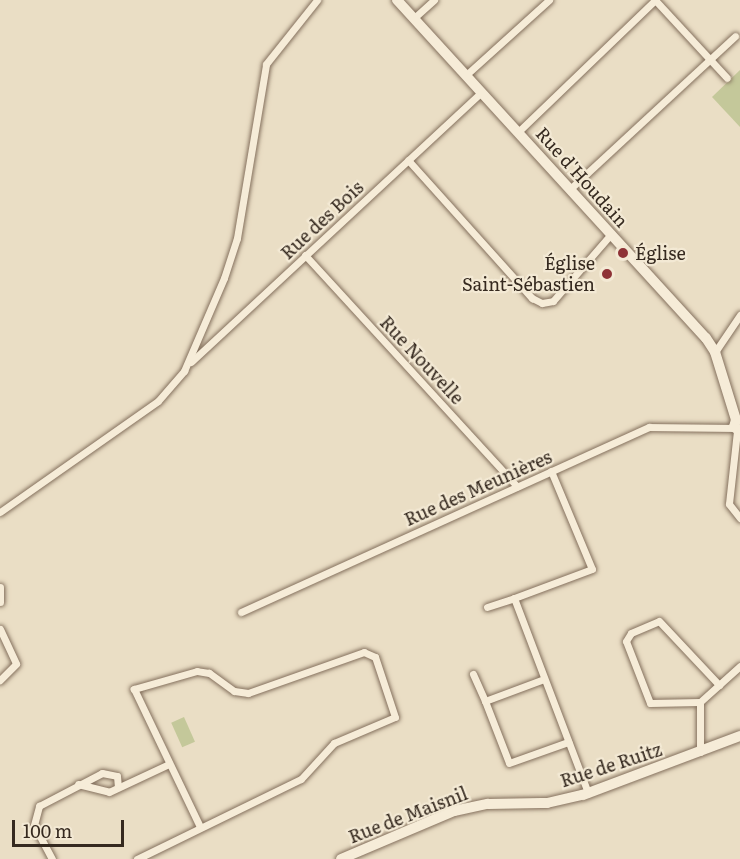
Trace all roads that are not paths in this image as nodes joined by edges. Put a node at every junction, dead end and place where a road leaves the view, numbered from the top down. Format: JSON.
{"nodes":[{"id":1,"x":318,"y":0,"type":"edge"},
{"id":2,"x":397,"y":0,"type":"edge"},
{"id":3,"x":434,"y":0,"type":"edge"},
{"id":4,"x":549,"y":0,"type":"edge"},
{"id":5,"x":655,"y":0,"type":"edge"},
{"id":6,"x":414,"y":18,"type":"junction"},
{"id":7,"x":735,"y":36,"type":"dead end"},
{"id":8,"x":710,"y":60,"type":"junction"},
{"id":9,"x":466,"y":75,"type":"junction"},
{"id":10,"x":727,"y":78,"type":"dead end"},
{"id":11,"x":482,"y":92,"type":"junction"},
{"id":12,"x":518,"y":132,"type":"junction"},
{"id":13,"x":408,"y":160,"type":"junction"},
{"id":14,"x":570,"y":189,"type":"junction"},
{"id":15,"x":611,"y":234,"type":"junction"},
{"id":16,"x":305,"y":255,"type":"junction"},
{"id":17,"x":740,"y":315,"type":"edge"},
{"id":18,"x":715,"y":352,"type":"junction"},
{"id":19,"x":184,"y":371,"type":"junction"},
{"id":20,"x":738,"y":426,"type":"edge"},
{"id":21,"x":551,"y":471,"type":"junction"},
{"id":22,"x":517,"y":486,"type":"junction"},
{"id":23,"x":0,"y":512,"type":"edge"},
{"id":24,"x":740,"y":518,"type":"edge"},
{"id":25,"x":0,"y":587,"type":"edge"},
{"id":26,"x":514,"y":598,"type":"junction"},
{"id":27,"x":0,"y":602,"type":"edge"},
{"id":28,"x":487,"y":607,"type":"dead end"},
{"id":29,"x":241,"y":612,"type":"dead end"},
{"id":30,"x":0,"y":629,"type":"edge"},
{"id":31,"x":740,"y":666,"type":"edge"},
{"id":32,"x":472,"y":674,"type":"dead end"},
{"id":33,"x":544,"y":679,"type":"junction"},
{"id":34,"x":0,"y":680,"type":"edge"},
{"id":35,"x":719,"y":685,"type":"junction"},
{"id":36,"x":484,"y":701,"type":"junction"},
{"id":37,"x":700,"y":702,"type":"junction"},
{"id":38,"x":740,"y":736,"type":"edge"},
{"id":39,"x":568,"y":742,"type":"junction"},
{"id":40,"x":700,"y":752,"type":"junction"},
{"id":41,"x":167,"y":765,"type":"junction"},
{"id":42,"x":78,"y":784,"type":"junction"},
{"id":43,"x":118,"y":788,"type":"junction"},
{"id":44,"x":588,"y":793,"type":"junction"},
{"id":45,"x":488,"y":804,"type":"joint"},
{"id":46,"x":200,"y":827,"type":"junction"},
{"id":47,"x":52,"y":859,"type":"edge"},
{"id":48,"x":137,"y":859,"type":"edge"},
{"id":49,"x":341,"y":859,"type":"edge"}],
"edges":[{"from":1,"to":19,"type":"street"},
{"from":2,"to":6,"type":"street","name":"Rue d'Houdain"},
{"from":3,"to":6,"type":"street"},
{"from":4,"to":9,"type":"street"},
{"from":5,"to":8,"type":"street"},
{"from":5,"to":12,"type":"street"},
{"from":6,"to":9,"type":"street","name":"Rue d'Houdain"},
{"from":7,"to":8,"type":"street"},
{"from":8,"to":10,"type":"street"},
{"from":8,"to":14,"type":"street"},
{"from":9,"to":11,"type":"street","name":"Rue d'Houdain"},
{"from":11,"to":12,"type":"street","name":"Rue d'Houdain"},
{"from":11,"to":13,"type":"street","name":"Rue des Bois"},
{"from":12,"to":14,"type":"street","name":"Rue d'Houdain"},
{"from":13,"to":15,"type":"street"},
{"from":13,"to":16,"type":"street","name":"Rue des Bois"},
{"from":14,"to":15,"type":"street","name":"Rue d'Houdain"},
{"from":15,"to":18,"type":"street","name":"Rue d'Houdain"},
{"from":16,"to":19,"type":"street","name":"Rue des Bois"},
{"from":16,"to":22,"type":"street","name":"Rue Nouvelle"},
{"from":17,"to":18,"type":"street"},
{"from":18,"to":20,"type":"street","name":"Rue d'Houdain"},
{"from":19,"to":23,"type":"street"},
{"from":20,"to":21,"type":"street","name":"Rue des Meunières"},
{"from":20,"to":24,"type":"street"},
{"from":21,"to":22,"type":"street","name":"Rue des Meunières"},
{"from":21,"to":26,"type":"street"},
{"from":22,"to":29,"type":"street","name":"Rue des Meunières"},
{"from":25,"to":27,"type":"street"},
{"from":26,"to":28,"type":"street"},
{"from":26,"to":33,"type":"street"},
{"from":30,"to":34,"type":"street"},
{"from":31,"to":35,"type":"street"},
{"from":32,"to":36,"type":"street"},
{"from":33,"to":36,"type":"street"},
{"from":33,"to":39,"type":"street"},
{"from":35,"to":37,"type":"street"},
{"from":35,"to":37,"type":"street"},
{"from":36,"to":39,"type":"street"},
{"from":37,"to":40,"type":"street"},
{"from":38,"to":40,"type":"street","name":"Rue de Ruitz"},
{"from":39,"to":44,"type":"street"},
{"from":40,"to":44,"type":"street","name":"Rue de Ruitz"},
{"from":41,"to":43,"type":"street"},
{"from":41,"to":46,"type":"street"},
{"from":41,"to":46,"type":"street"},
{"from":42,"to":43,"type":"street"},
{"from":42,"to":43,"type":"street"},
{"from":42,"to":47,"type":"street"},
{"from":44,"to":45,"type":"street","name":"Rue de Ruitz"},
{"from":45,"to":49,"type":"street","name":"Rue de Maisnil"},
{"from":46,"to":48,"type":"street"}]}
